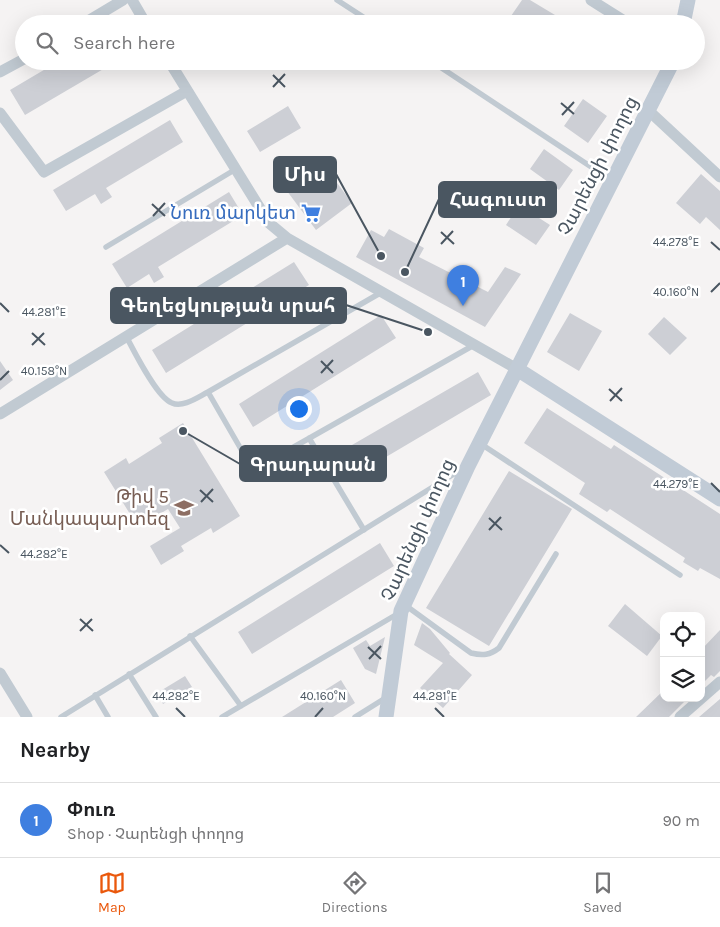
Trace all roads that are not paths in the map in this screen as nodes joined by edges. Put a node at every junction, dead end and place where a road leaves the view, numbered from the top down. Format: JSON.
{"nodes":[{"id":1,"x":123,"y":0,"type":"edge"},
{"id":2,"x":132,"y":0,"type":"edge"},
{"id":3,"x":337,"y":0,"type":"edge"},
{"id":4,"x":591,"y":0,"type":"edge"},
{"id":5,"x":688,"y":0,"type":"edge"},
{"id":6,"x":98,"y":15,"type":"edge"},
{"id":7,"x":141,"y":15,"type":"edge"},
{"id":8,"x":360,"y":15,"type":"edge"},
{"id":9,"x":615,"y":15,"type":"edge"},
{"id":10,"x":685,"y":15,"type":"edge"},
{"id":11,"x":15,"y":64,"type":"edge"},
{"id":12,"x":175,"y":70,"type":"edge"},
{"id":13,"x":446,"y":70,"type":"edge"},
{"id":14,"x":669,"y":70,"type":"edge"},
{"id":15,"x":0,"y":72,"type":"edge"},
{"id":16,"x":187,"y":90,"type":"junction"},
{"id":17,"x":649,"y":111,"type":"junction"},
{"id":18,"x":0,"y":114,"type":"edge"},
{"id":19,"x":236,"y":169,"type":"junction"},
{"id":20,"x":720,"y":177,"type":"edge"},
{"id":21,"x":613,"y":181,"type":"junction"},
{"id":22,"x":288,"y":238,"type":"junction"},
{"id":23,"x":106,"y":247,"type":"dead end"},
{"id":24,"x":382,"y":292,"type":"junction"},
{"id":25,"x":126,"y":336,"type":"junction"},
{"id":26,"x":474,"y":345,"type":"junction"},
{"id":27,"x":517,"y":369,"type":"junction"},
{"id":28,"x":208,"y":392,"type":"junction"},
{"id":29,"x":0,"y":414,"type":"edge"},
{"id":30,"x":308,"y":438,"type":"junction"},
{"id":31,"x":480,"y":443,"type":"junction"},
{"id":32,"x":468,"y":466,"type":"junction"},
{"id":33,"x":720,"y":499,"type":"edge"},
{"id":34,"x":364,"y":530,"type":"junction"},
{"id":35,"x":556,"y":554,"type":"dead end"},
{"id":36,"x":680,"y":575,"type":"dead end"},
{"id":37,"x":403,"y":608,"type":"junction"},
{"id":38,"x":190,"y":636,"type":"junction"},
{"id":39,"x":0,"y":673,"type":"edge"},
{"id":40,"x":129,"y":674,"type":"junction"},
{"id":41,"x":720,"y":682,"type":"edge"},
{"id":42,"x":95,"y":695,"type":"junction"},
{"id":43,"x":389,"y":696,"type":"junction"},
{"id":44,"x":241,"y":706,"type":"junction"},
{"id":45,"x":27,"y":717,"type":"edge"},
{"id":46,"x":61,"y":717,"type":"edge"},
{"id":47,"x":108,"y":717,"type":"edge"},
{"id":48,"x":156,"y":717,"type":"edge"},
{"id":49,"x":222,"y":717,"type":"edge"},
{"id":50,"x":355,"y":717,"type":"edge"},
{"id":51,"x":386,"y":717,"type":"edge"},
{"id":52,"x":680,"y":717,"type":"edge"}],
"edges":[{"from":1,"to":6,"type":"street"},
{"from":2,"to":7,"type":"street"},
{"from":3,"to":8,"type":"lane"},
{"from":4,"to":9,"type":"street"},
{"from":5,"to":10,"type":"main road"},
{"from":11,"to":15,"type":"street"},
{"from":12,"to":16,"type":"street"},
{"from":13,"to":21,"type":"lane"},
{"from":14,"to":17,"type":"main road","name":"Չարենցի փողոց"},
{"from":16,"to":18,"type":"street"},
{"from":16,"to":19,"type":"street"},
{"from":17,"to":20,"type":"street"},
{"from":17,"to":21,"type":"main road","name":"Չարենցի փողոց"},
{"from":19,"to":22,"type":"street"},
{"from":19,"to":23,"type":"lane"},
{"from":21,"to":27,"type":"main road","name":"Չարենցի փողոց"},
{"from":22,"to":24,"type":"street"},
{"from":22,"to":25,"type":"street"},
{"from":24,"to":26,"type":"street"},
{"from":24,"to":28,"type":"lane"},
{"from":25,"to":28,"type":"lane"},
{"from":25,"to":29,"type":"street"},
{"from":26,"to":27,"type":"street"},
{"from":26,"to":30,"type":"lane"},
{"from":27,"to":31,"type":"main road","name":"Չարենցի փողոց"},
{"from":27,"to":33,"type":"main road"},
{"from":28,"to":30,"type":"lane"},
{"from":30,"to":34,"type":"lane"},
{"from":31,"to":32,"type":"main road","name":"Չարենցի փողոց"},
{"from":31,"to":36,"type":"lane"},
{"from":32,"to":34,"type":"lane"},
{"from":32,"to":37,"type":"main road","name":"Չարենցի փողոց"},
{"from":34,"to":38,"type":"lane"},
{"from":35,"to":37,"type":"lane"},
{"from":37,"to":43,"type":"main road","name":"Չարենցի փողոց"},
{"from":37,"to":44,"type":"lane"},
{"from":38,"to":40,"type":"lane"},
{"from":38,"to":44,"type":"lane"},
{"from":39,"to":45,"type":"street"},
{"from":40,"to":42,"type":"lane"},
{"from":40,"to":48,"type":"lane"},
{"from":41,"to":52,"type":"street"},
{"from":42,"to":46,"type":"lane"},
{"from":42,"to":47,"type":"lane"},
{"from":43,"to":50,"type":"lane"},
{"from":43,"to":51,"type":"main road","name":"Չարենցի փողոց"},
{"from":44,"to":49,"type":"lane"}]}
